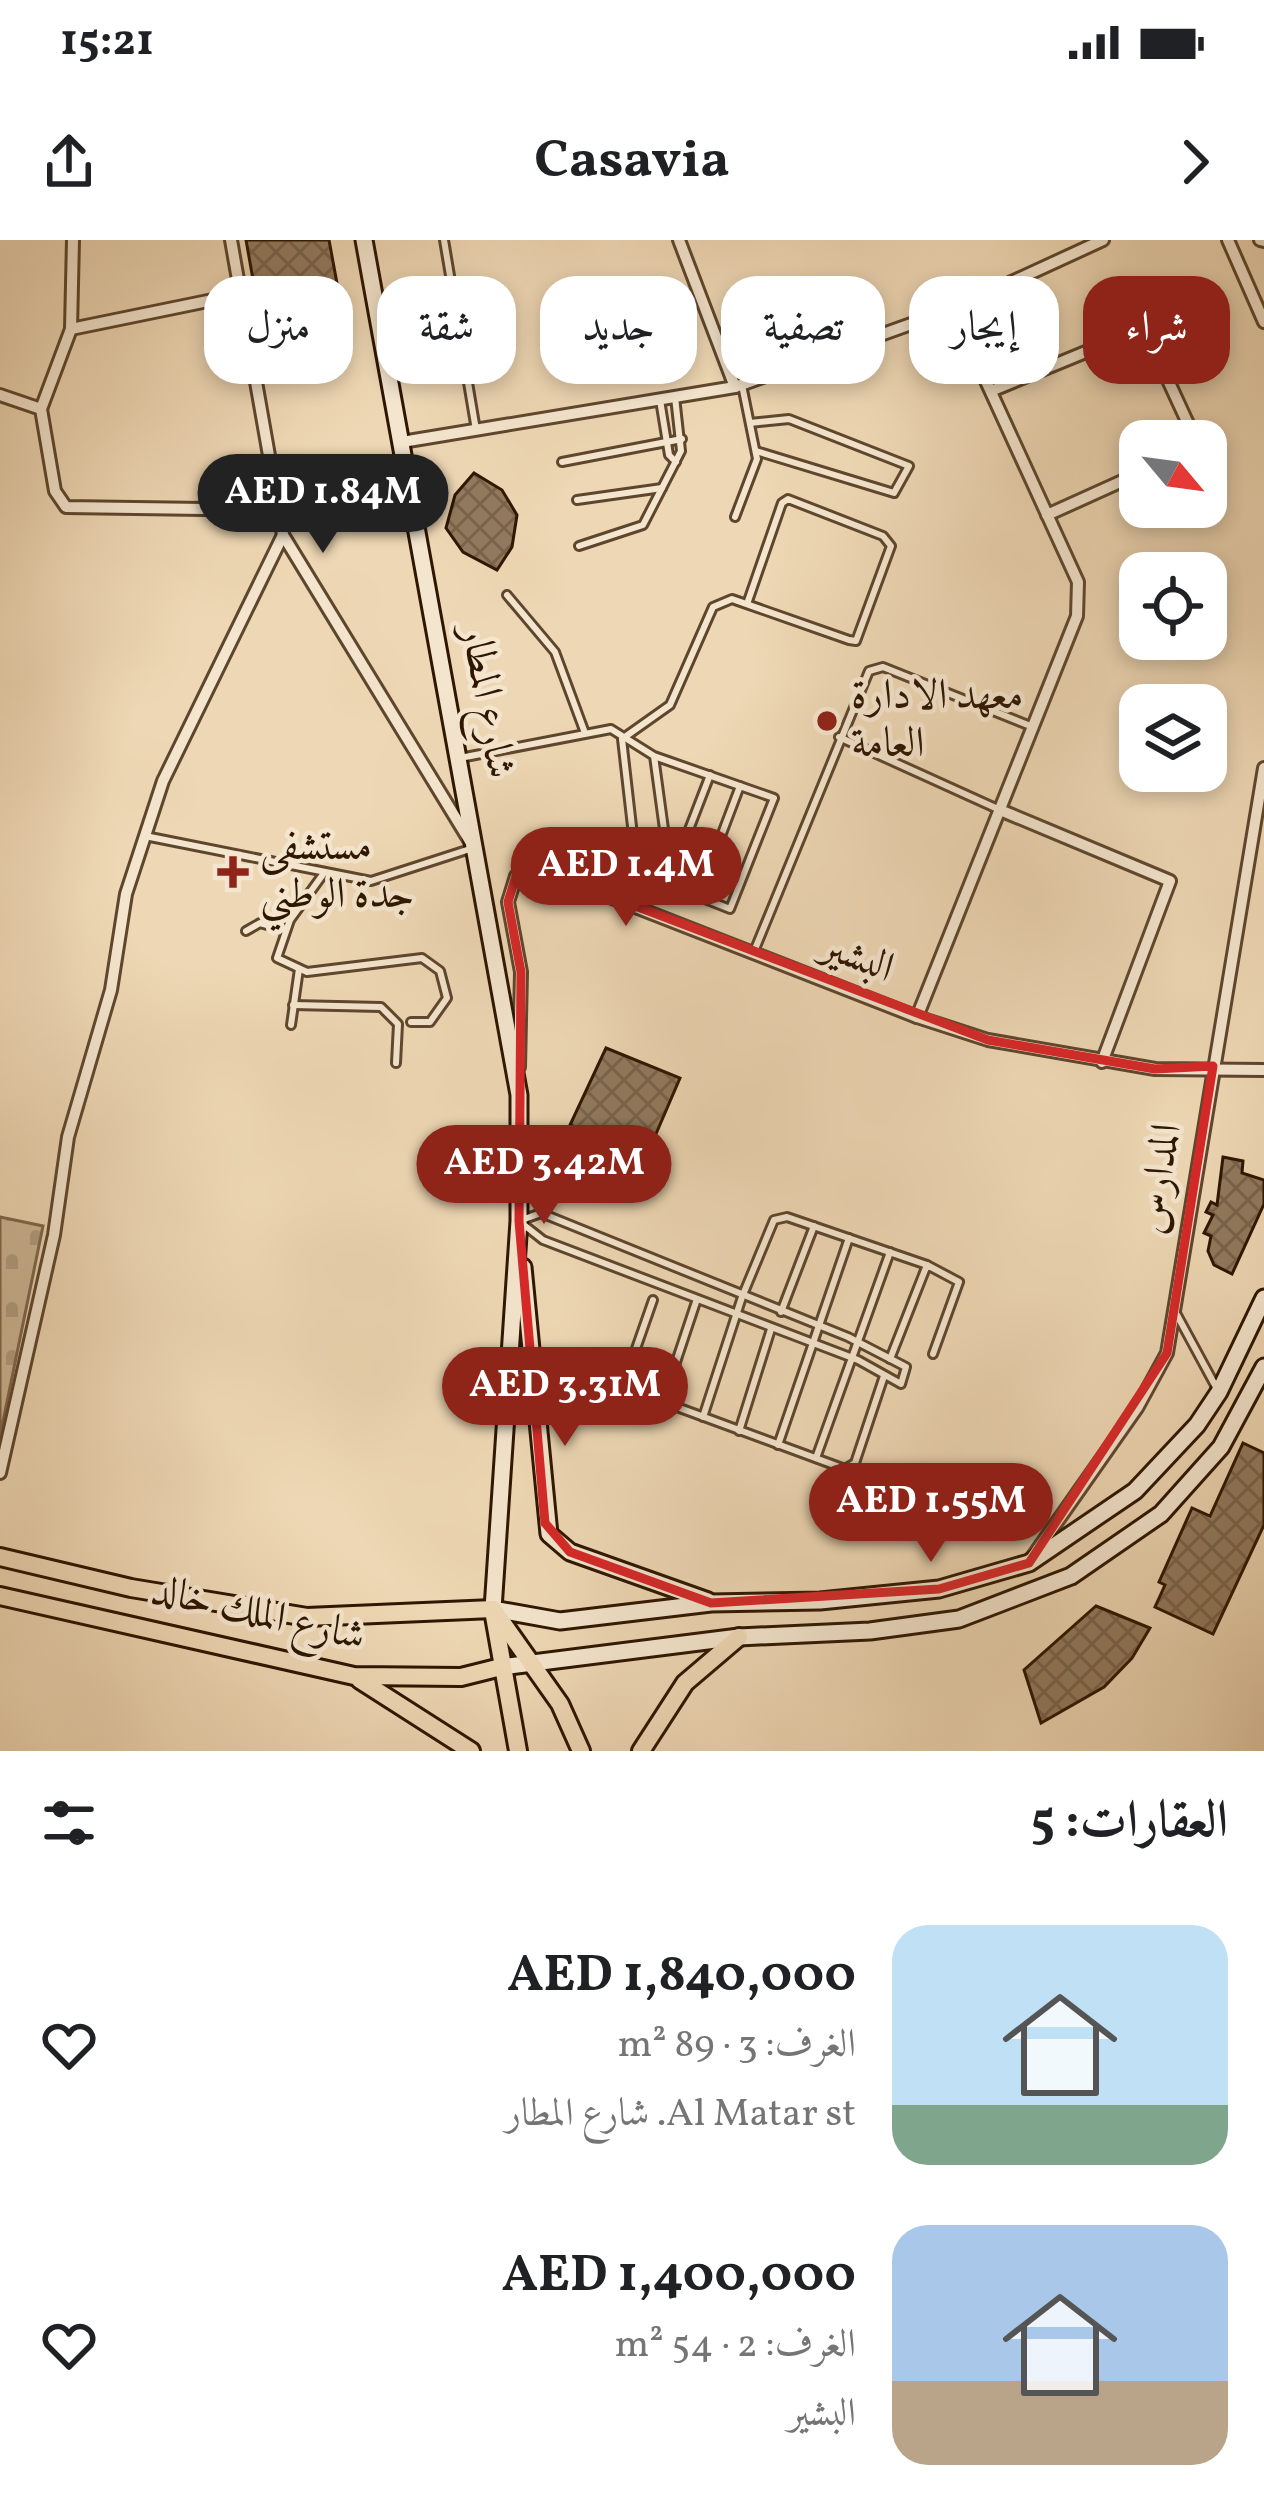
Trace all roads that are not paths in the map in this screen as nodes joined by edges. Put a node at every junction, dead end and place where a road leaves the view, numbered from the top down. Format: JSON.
{"nodes":[{"id":1,"x":73,"y":240,"type":"edge"},
{"id":2,"x":231,"y":240,"type":"edge"},
{"id":3,"x":364,"y":240,"type":"edge"},
{"id":4,"x":444,"y":240,"type":"edge"},
{"id":5,"x":679,"y":240,"type":"edge"},
{"id":6,"x":1103,"y":240,"type":"edge"},
{"id":7,"x":1228,"y":240,"type":"edge"},
{"id":8,"x":238,"y":276,"type":"edge"},
{"id":9,"x":1025,"y":276,"type":"edge"},
{"id":10,"x":204,"y":302,"type":"edge"},
{"id":11,"x":1264,"y":322,"type":"edge"},
{"id":12,"x":909,"y":325,"type":"edge"},
{"id":13,"x":71,"y":329,"type":"junction"},
{"id":14,"x":256,"y":384,"type":"edge"},
{"id":15,"x":988,"y":384,"type":"edge"},
{"id":16,"x":739,"y":386,"type":"junction"},
{"id":17,"x":991,"y":391,"type":"junction"},
{"id":18,"x":0,"y":395,"type":"edge"},
{"id":19,"x":675,"y":398,"type":"junction"},
{"id":20,"x":660,"y":400,"type":"junction"},
{"id":21,"x":41,"y":409,"type":"junction"},
{"id":22,"x":1186,"y":420,"type":"edge"},
{"id":23,"x":750,"y":424,"type":"junction"},
{"id":24,"x":476,"y":430,"type":"junction"},
{"id":25,"x":682,"y":439,"type":"junction"},
{"id":26,"x":401,"y":442,"type":"junction"},
{"id":27,"x":667,"y":442,"type":"junction"},
{"id":28,"x":756,"y":451,"type":"junction"},
{"id":29,"x":562,"y":462,"type":"dead end"},
{"id":30,"x":676,"y":462,"type":"junction"},
{"id":31,"x":1119,"y":482,"type":"edge"},
{"id":32,"x":662,"y":488,"type":"junction"},
{"id":33,"x":577,"y":500,"type":"dead end"},
{"id":34,"x":276,"y":510,"type":"junction"},
{"id":35,"x":1047,"y":515,"type":"junction"},
{"id":36,"x":735,"y":517,"type":"dead end"},
{"id":37,"x":284,"y":535,"type":"junction"},
{"id":38,"x":579,"y":546,"type":"dead end"},
{"id":39,"x":507,"y":595,"type":"dead end"},
{"id":40,"x":747,"y":604,"type":"junction"},
{"id":41,"x":1033,"y":727,"type":"junction"},
{"id":42,"x":586,"y":734,"type":"junction"},
{"id":43,"x":839,"y":737,"type":"junction"},
{"id":44,"x":622,"y":739,"type":"junction"},
{"id":45,"x":654,"y":756,"type":"junction"},
{"id":46,"x":460,"y":758,"type":"junction"},
{"id":47,"x":1264,"y":768,"type":"edge"},
{"id":48,"x":710,"y":775,"type":"junction"},
{"id":49,"x":740,"y":786,"type":"junction"},
{"id":50,"x":1000,"y":810,"type":"junction"},
{"id":51,"x":145,"y":836,"type":"junction"},
{"id":52,"x":474,"y":849,"type":"junction"},
{"id":53,"x":637,"y":870,"type":"dead end"},
{"id":54,"x":323,"y":873,"type":"junction"},
{"id":55,"x":667,"y":885,"type":"junction"},
{"id":56,"x":698,"y":897,"type":"junction"},
{"id":57,"x":285,"y":930,"type":"junction"},
{"id":58,"x":246,"y":931,"type":"dead end"},
{"id":59,"x":754,"y":953,"type":"junction"},
{"id":60,"x":299,"y":969,"type":"junction"},
{"id":61,"x":293,"y":1005,"type":"junction"},
{"id":62,"x":916,"y":1018,"type":"junction"},
{"id":63,"x":411,"y":1022,"type":"dead end"},
{"id":64,"x":291,"y":1025,"type":"dead end"},
{"id":65,"x":1102,"y":1062,"type":"junction"},
{"id":66,"x":396,"y":1063,"type":"dead end"},
{"id":67,"x":1213,"y":1066,"type":"junction"},
{"id":68,"x":1264,"y":1070,"type":"edge"},
{"id":69,"x":519,"y":1094,"type":"junction"},
{"id":70,"x":519,"y":1221,"type":"junction"},
{"id":71,"x":814,"y":1226,"type":"junction"},
{"id":72,"x":585,"y":1228,"type":"junction"},
{"id":73,"x":849,"y":1238,"type":"junction"},
{"id":74,"x":579,"y":1250,"type":"junction"},
{"id":75,"x":890,"y":1252,"type":"junction"},
{"id":76,"x":650,"y":1262,"type":"junction"},
{"id":77,"x":927,"y":1265,"type":"junction"},
{"id":78,"x":646,"y":1276,"type":"junction"},
{"id":79,"x":742,"y":1298,"type":"junction"},
{"id":80,"x":1264,"y":1298,"type":"edge"},
{"id":81,"x":653,"y":1300,"type":"dead end"},
{"id":82,"x":696,"y":1302,"type":"junction"},
{"id":83,"x":1175,"y":1311,"type":"junction"},
{"id":84,"x":781,"y":1312,"type":"junction"},
{"id":85,"x":736,"y":1316,"type":"junction"},
{"id":86,"x":818,"y":1325,"type":"junction"},
{"id":87,"x":771,"y":1329,"type":"junction"},
{"id":88,"x":856,"y":1341,"type":"junction"},
{"id":89,"x":812,"y":1343,"type":"junction"},
{"id":90,"x":933,"y":1354,"type":"dead end"},
{"id":91,"x":850,"y":1358,"type":"junction"},
{"id":92,"x":890,"y":1359,"type":"junction"},
{"id":93,"x":1264,"y":1366,"type":"edge"},
{"id":94,"x":884,"y":1376,"type":"junction"},
{"id":95,"x":1219,"y":1392,"type":"junction"},
{"id":96,"x":663,"y":1402,"type":"junction"},
{"id":97,"x":703,"y":1417,"type":"junction"},
{"id":98,"x":739,"y":1431,"type":"junction"},
{"id":99,"x":778,"y":1446,"type":"junction"},
{"id":100,"x":816,"y":1460,"type":"junction"},
{"id":101,"x":0,"y":1473,"type":"edge"},
{"id":102,"x":0,"y":1557,"type":"edge"},
{"id":103,"x":1029,"y":1563,"type":"junction"},
{"id":104,"x":0,"y":1596,"type":"edge"},
{"id":105,"x":711,"y":1603,"type":"junction"},
{"id":106,"x":494,"y":1609,"type":"junction"},
{"id":107,"x":739,"y":1637,"type":"junction"},
{"id":108,"x":536,"y":1666,"type":"junction"},
{"id":109,"x":501,"y":1667,"type":"junction"},
{"id":110,"x":354,"y":1676,"type":"junction"},
{"id":111,"x":471,"y":1751,"type":"edge"},
{"id":112,"x":518,"y":1751,"type":"edge"},
{"id":113,"x":581,"y":1751,"type":"edge"},
{"id":114,"x":641,"y":1751,"type":"edge"}],
"edges":[{"from":1,"to":13,"type":"street"},
{"from":2,"to":8,"type":"street"},
{"from":3,"to":26,"type":"main road","name":"شارع المطار"},
{"from":4,"to":24,"type":"lane"},
{"from":5,"to":16,"type":"street"},
{"from":6,"to":9,"type":"street"},
{"from":7,"to":11,"type":"street"},
{"from":10,"to":13,"type":"street"},
{"from":12,"to":16,"type":"street"},
{"from":13,"to":21,"type":"street"},
{"from":14,"to":34,"type":"street"},
{"from":15,"to":17,"type":"street"},
{"from":16,"to":19,"type":"street"},
{"from":16,"to":23,"type":"lane"},
{"from":17,"to":22,"type":"street"},
{"from":17,"to":35,"type":"street"},
{"from":18,"to":21,"type":"street"},
{"from":19,"to":20,"type":"street"},
{"from":19,"to":25,"type":"lane"},
{"from":20,"to":24,"type":"street"},
{"from":20,"to":27,"type":"lane"},
{"from":21,"to":34,"type":"street"},
{"from":23,"to":28,"type":"lane"},
{"from":23,"to":28,"type":"lane"},
{"from":24,"to":26,"type":"street"},
{"from":25,"to":27,"type":"lane"},
{"from":25,"to":30,"type":"lane"},
{"from":26,"to":46,"type":"main road","name":"شارع المطار"},
{"from":27,"to":29,"type":"lane"},
{"from":27,"to":30,"type":"lane"},
{"from":28,"to":36,"type":"lane"},
{"from":30,"to":32,"type":"lane"},
{"from":31,"to":35,"type":"street"},
{"from":32,"to":33,"type":"lane"},
{"from":32,"to":38,"type":"lane"},
{"from":34,"to":37,"type":"street"},
{"from":35,"to":41,"type":"street"},
{"from":37,"to":51,"type":"street"},
{"from":37,"to":52,"type":"street"},
{"from":39,"to":42,"type":"lane"},
{"from":40,"to":40,"type":"lane"},
{"from":40,"to":44,"type":"lane"},
{"from":41,"to":43,"type":"lane"},
{"from":41,"to":50,"type":"street"},
{"from":42,"to":44,"type":"lane"},
{"from":42,"to":46,"type":"lane"},
{"from":43,"to":50,"type":"lane"},
{"from":43,"to":59,"type":"lane"},
{"from":44,"to":45,"type":"lane"},
{"from":44,"to":53,"type":"lane"},
{"from":45,"to":48,"type":"lane"},
{"from":45,"to":55,"type":"lane"},
{"from":46,"to":52,"type":"main road","name":"شارع المطار"},
{"from":47,"to":67,"type":"street","name":"المدارس"},
{"from":48,"to":49,"type":"lane"},
{"from":48,"to":55,"type":"lane"},
{"from":49,"to":56,"type":"lane"},
{"from":49,"to":56,"type":"lane"},
{"from":50,"to":62,"type":"street"},
{"from":50,"to":65,"type":"street"},
{"from":51,"to":54,"type":"lane"},
{"from":51,"to":101,"type":"street"},
{"from":52,"to":54,"type":"lane"},
{"from":52,"to":69,"type":"main road","name":"شارع المطار"},
{"from":54,"to":57,"type":"lane"},
{"from":55,"to":56,"type":"lane"},
{"from":57,"to":58,"type":"lane"},
{"from":57,"to":60,"type":"lane"},
{"from":59,"to":62,"type":"street","name":"البشير"},
{"from":59,"to":69,"type":"street","name":"البشير"},
{"from":60,"to":61,"type":"lane"},
{"from":60,"to":63,"type":"lane"},
{"from":61,"to":64,"type":"lane"},
{"from":61,"to":66,"type":"lane"},
{"from":62,"to":65,"type":"street","name":"البشير"},
{"from":65,"to":67,"type":"street","name":"البشير"},
{"from":67,"to":68,"type":"street","name":"البشير"},
{"from":67,"to":83,"type":"street","name":"المدارس"},
{"from":69,"to":70,"type":"main road","name":"شارع المطار"},
{"from":70,"to":72,"type":"lane"},
{"from":70,"to":74,"type":"lane"},
{"from":70,"to":105,"type":"main road"},
{"from":70,"to":106,"type":"main road","name":"شارع المطار"},
{"from":71,"to":73,"type":"lane"},
{"from":71,"to":79,"type":"lane"},
{"from":71,"to":84,"type":"lane"},
{"from":72,"to":74,"type":"lane"},
{"from":72,"to":76,"type":"lane"},
{"from":73,"to":75,"type":"lane"},
{"from":73,"to":86,"type":"lane"},
{"from":74,"to":78,"type":"lane"},
{"from":75,"to":77,"type":"lane"},
{"from":75,"to":88,"type":"lane"},
{"from":76,"to":78,"type":"lane"},
{"from":76,"to":79,"type":"lane"},
{"from":77,"to":90,"type":"lane"},
{"from":77,"to":92,"type":"lane"},
{"from":78,"to":82,"type":"lane"},
{"from":79,"to":84,"type":"lane"},
{"from":79,"to":85,"type":"lane"},
{"from":80,"to":95,"type":"main road"},
{"from":81,"to":96,"type":"lane"},
{"from":82,"to":85,"type":"lane"},
{"from":82,"to":96,"type":"lane"},
{"from":83,"to":95,"type":"lane"},
{"from":83,"to":103,"type":"street","name":"المدارس"},
{"from":84,"to":86,"type":"lane"},
{"from":85,"to":87,"type":"lane"},
{"from":85,"to":97,"type":"lane"},
{"from":86,"to":88,"type":"lane"},
{"from":86,"to":89,"type":"lane"},
{"from":87,"to":89,"type":"lane"},
{"from":87,"to":98,"type":"lane"},
{"from":88,"to":91,"type":"lane"},
{"from":88,"to":92,"type":"lane"},
{"from":89,"to":91,"type":"lane"},
{"from":89,"to":99,"type":"lane"},
{"from":91,"to":94,"type":"lane"},
{"from":91,"to":100,"type":"lane"},
{"from":92,"to":94,"type":"lane"},
{"from":93,"to":107,"type":"main road"},
{"from":94,"to":100,"type":"lane"},
{"from":95,"to":103,"type":"main road"},
{"from":96,"to":97,"type":"lane"},
{"from":97,"to":98,"type":"lane"},
{"from":98,"to":99,"type":"lane"},
{"from":99,"to":100,"type":"lane"},
{"from":102,"to":106,"type":"main road"},
{"from":103,"to":105,"type":"main road"},
{"from":104,"to":110,"type":"main road","name":"شارع الملك خالد"},
{"from":105,"to":106,"type":"main road"},
{"from":106,"to":108,"type":"main road"},
{"from":106,"to":109,"type":"main road"},
{"from":107,"to":108,"type":"main road"},
{"from":107,"to":114,"type":"main road"},
{"from":108,"to":109,"type":"main road"},
{"from":108,"to":113,"type":"main road"},
{"from":109,"to":110,"type":"main road","name":"شارع الملك خالد"},
{"from":109,"to":112,"type":"main road"},
{"from":110,"to":111,"type":"main road"}]}
